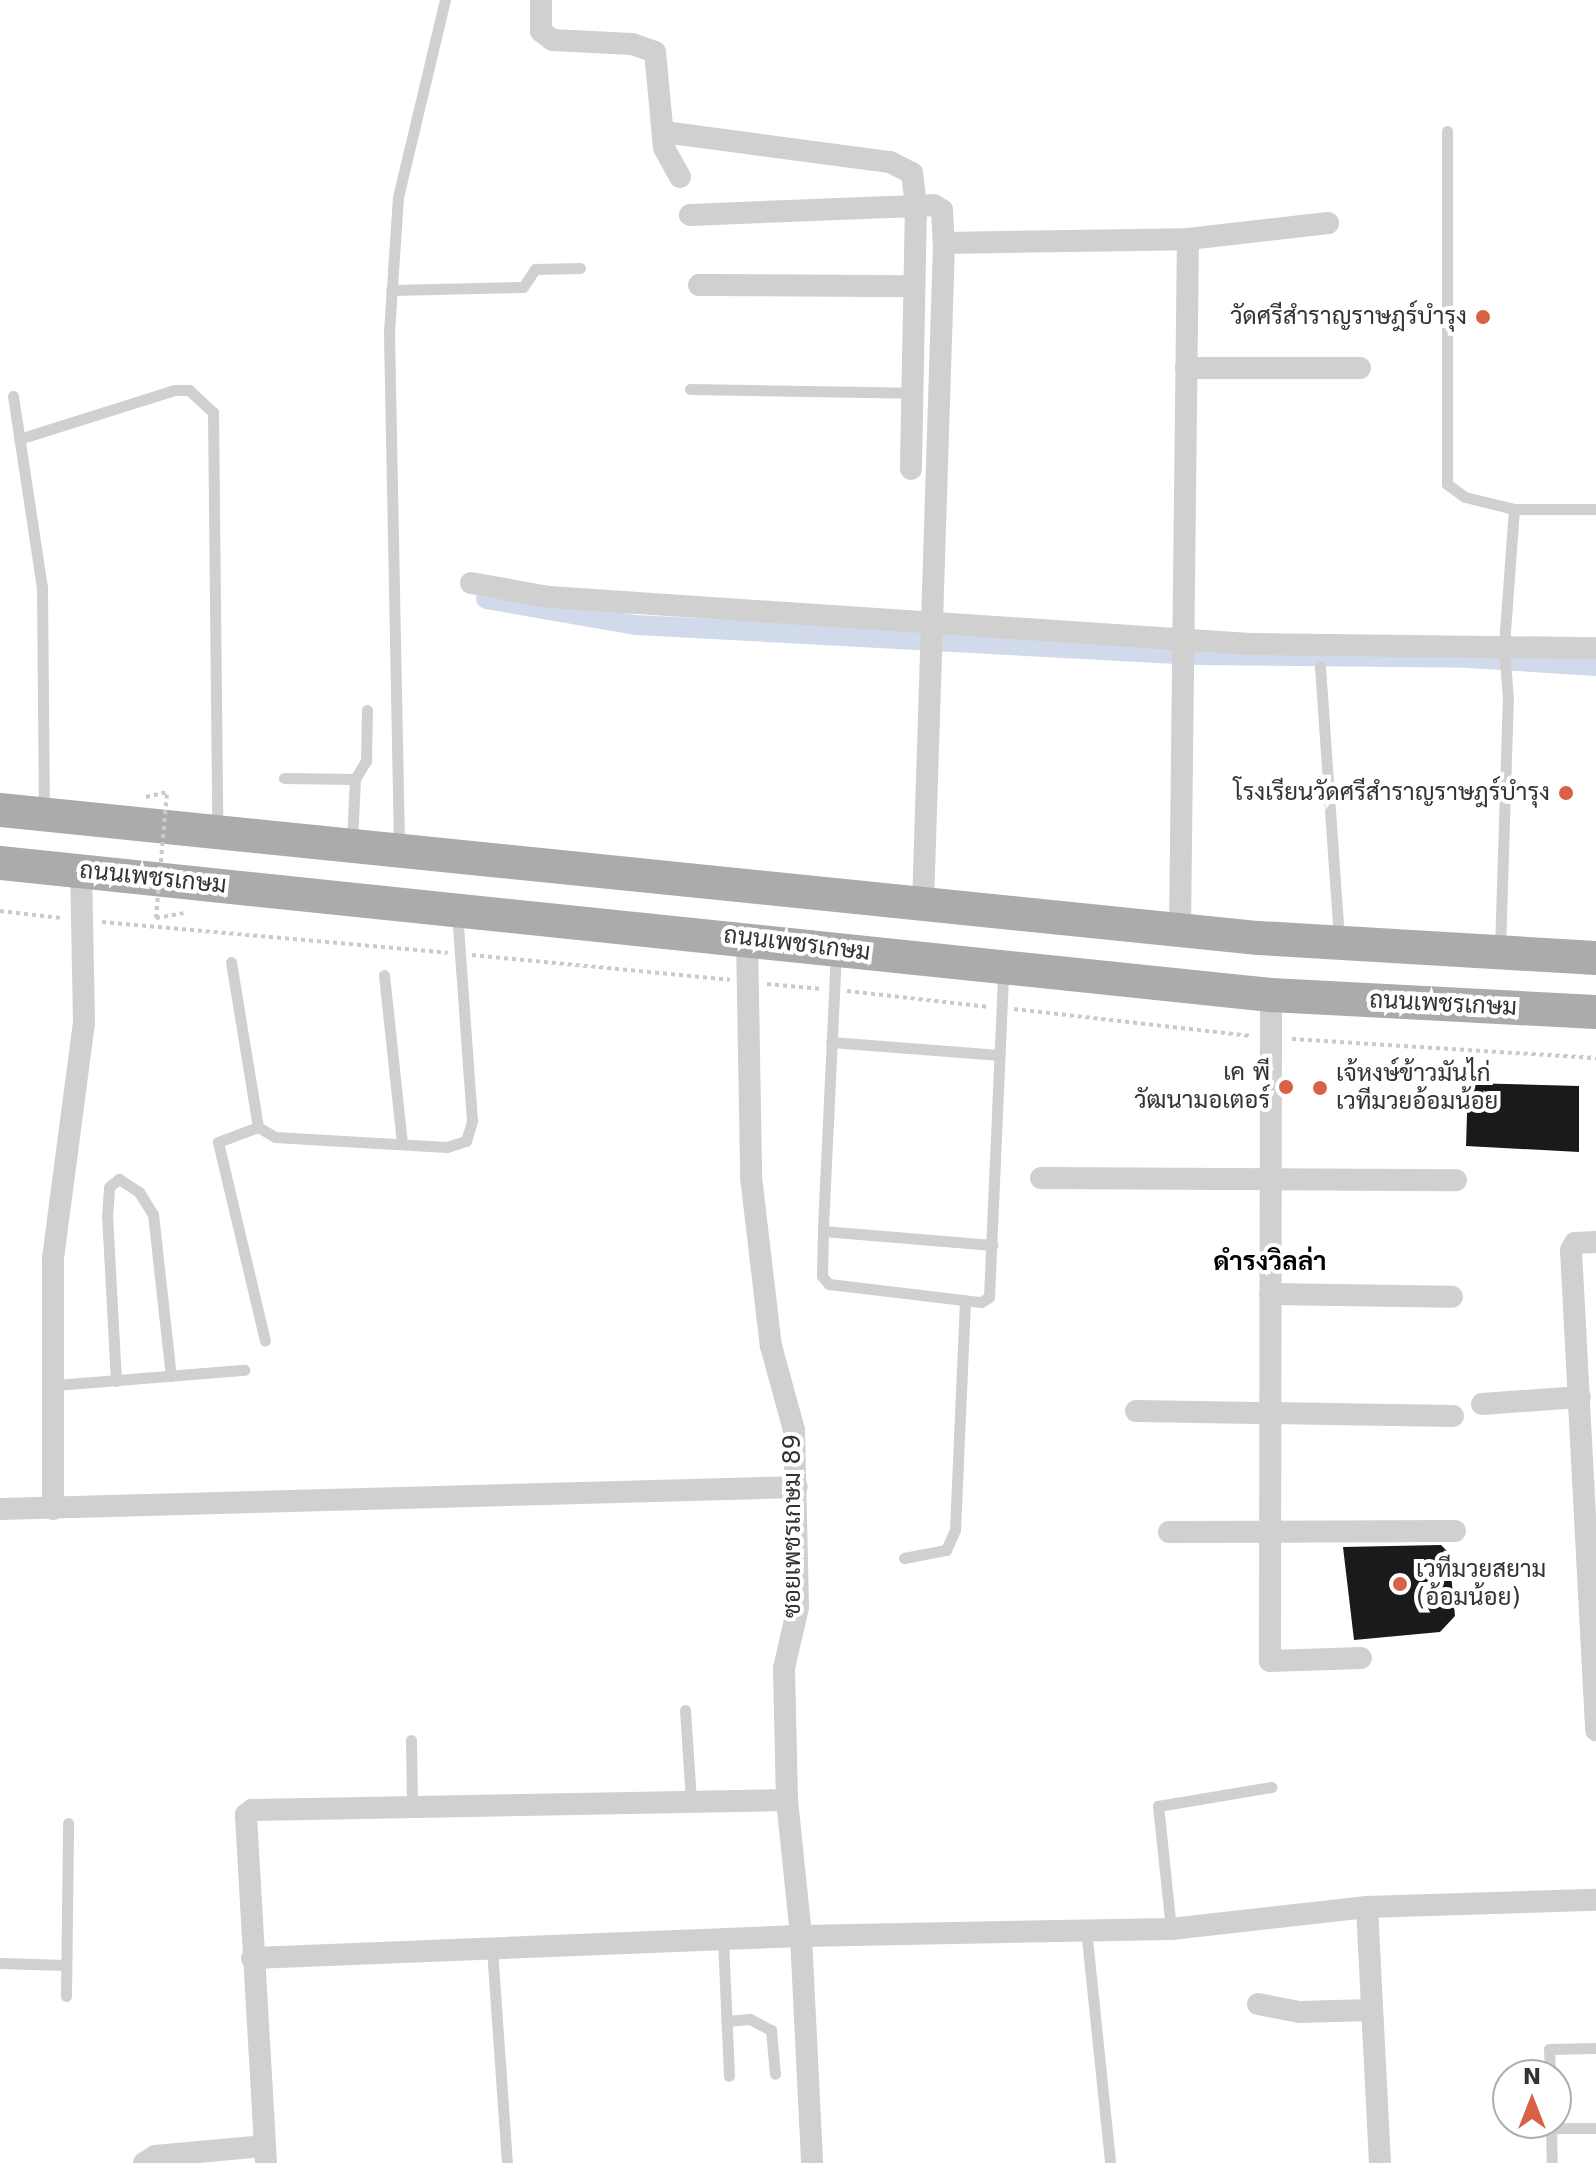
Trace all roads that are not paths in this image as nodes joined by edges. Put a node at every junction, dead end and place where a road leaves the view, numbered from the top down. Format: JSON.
{"nodes":[{"id":1,"x":445,"y":0,"type":"edge"},
{"id":2,"x":541,"y":0,"type":"edge"},
{"id":3,"x":1447,"y":131,"type":"dead end"},
{"id":4,"x":664,"y":132,"type":"junction"},
{"id":5,"x":680,"y":177,"type":"dead end"},
{"id":6,"x":916,"y":205,"type":"junction"},
{"id":7,"x":690,"y":215,"type":"dead end"},
{"id":8,"x":1328,"y":223,"type":"dead end"},
{"id":9,"x":1188,"y":239,"type":"junction"},
{"id":10,"x":944,"y":243,"type":"junction"},
{"id":11,"x":580,"y":268,"type":"dead end"},
{"id":12,"x":699,"y":285,"type":"dead end"},
{"id":13,"x":914,"y":286,"type":"junction"},
{"id":14,"x":391,"y":290,"type":"junction"},
{"id":15,"x":1186,"y":368,"type":"junction"},
{"id":16,"x":1360,"y":368,"type":"dead end"},
{"id":17,"x":690,"y":389,"type":"dead end"},
{"id":18,"x":911,"y":393,"type":"junction"},
{"id":19,"x":13,"y":396,"type":"dead end"},
{"id":20,"x":19,"y":439,"type":"junction"},
{"id":21,"x":911,"y":469,"type":"dead end"},
{"id":22,"x":1514,"y":509,"type":"junction"},
{"id":23,"x":1596,"y":509,"type":"edge"},
{"id":24,"x":471,"y":583,"type":"dead end"},
{"id":25,"x":931,"y":632,"type":"junction"},
{"id":26,"x":1181,"y":648,"type":"junction"},
{"id":27,"x":1504,"y":648,"type":"junction"},
{"id":28,"x":1596,"y":648,"type":"edge"},
{"id":29,"x":1320,"y":667,"type":"dead end"},
{"id":30,"x":367,"y":710,"type":"dead end"},
{"id":31,"x":284,"y":778,"type":"dead end"},
{"id":32,"x":355,"y":779,"type":"junction"},
{"id":33,"x":0,"y":810,"type":"edge"},
{"id":34,"x":44,"y":814,"type":"junction"},
{"id":35,"x":217,"y":832,"type":"junction"},
{"id":36,"x":352,"y":845,"type":"junction"},
{"id":37,"x":399,"y":850,"type":"junction"},
{"id":38,"x":0,"y":863,"type":"edge"},
{"id":39,"x":81,"y":871,"type":"junction"},
{"id":40,"x":923,"y":905,"type":"junction"},
{"id":41,"x":456,"y":908,"type":"junction"},
{"id":42,"x":1180,"y":930,"type":"junction"},
{"id":43,"x":747,"y":938,"type":"junction"},
{"id":44,"x":1340,"y":944,"type":"junction"},
{"id":45,"x":836,"y":949,"type":"junction"},
{"id":46,"x":1411,"y":949,"type":"junction"},
{"id":47,"x":1500,"y":954,"type":"junction"},
{"id":48,"x":1596,"y":958,"type":"edge"},
{"id":49,"x":231,"y":962,"type":"dead end"},
{"id":50,"x":1003,"y":968,"type":"junction"},
{"id":51,"x":384,"y":975,"type":"dead end"},
{"id":52,"x":1271,"y":995,"type":"junction"},
{"id":53,"x":1413,"y":1003,"type":"junction"},
{"id":54,"x":1596,"y":1012,"type":"edge"},
{"id":55,"x":831,"y":1042,"type":"junction"},
{"id":56,"x":1000,"y":1055,"type":"junction"},
{"id":57,"x":258,"y":1127,"type":"junction"},
{"id":58,"x":402,"y":1144,"type":"junction"},
{"id":59,"x":1041,"y":1178,"type":"dead end"},
{"id":60,"x":1271,"y":1179,"type":"junction"},
{"id":61,"x":1456,"y":1180,"type":"dead end"},
{"id":62,"x":823,"y":1231,"type":"junction"},
{"id":63,"x":1596,"y":1242,"type":"edge"},
{"id":64,"x":992,"y":1245,"type":"junction"},
{"id":65,"x":1270,"y":1294,"type":"junction"},
{"id":66,"x":1452,"y":1297,"type":"dead end"},
{"id":67,"x":965,"y":1300,"type":"junction"},
{"id":68,"x":265,"y":1341,"type":"dead end"},
{"id":69,"x":244,"y":1370,"type":"dead end"},
{"id":70,"x":171,"y":1376,"type":"junction"},
{"id":71,"x":116,"y":1381,"type":"junction"},
{"id":72,"x":56,"y":1385,"type":"junction"},
{"id":73,"x":1580,"y":1397,"type":"junction"},
{"id":74,"x":1482,"y":1404,"type":"dead end"},
{"id":75,"x":1136,"y":1411,"type":"dead end"},
{"id":76,"x":1270,"y":1415,"type":"junction"},
{"id":77,"x":1453,"y":1416,"type":"dead end"},
{"id":78,"x":797,"y":1487,"type":"junction"},
{"id":79,"x":0,"y":1509,"type":"edge"},
{"id":80,"x":53,"y":1509,"type":"junction"},
{"id":81,"x":1455,"y":1531,"type":"dead end"},
{"id":82,"x":1169,"y":1532,"type":"dead end"},
{"id":83,"x":1270,"y":1532,"type":"junction"},
{"id":84,"x":904,"y":1558,"type":"dead end"},
{"id":85,"x":1361,"y":1658,"type":"dead end"},
{"id":86,"x":685,"y":1710,"type":"dead end"},
{"id":87,"x":1596,"y":1730,"type":"edge"},
{"id":88,"x":411,"y":1740,"type":"dead end"},
{"id":89,"x":1271,"y":1787,"type":"dead end"},
{"id":90,"x":787,"y":1800,"type":"junction"},
{"id":91,"x":691,"y":1801,"type":"junction"},
{"id":92,"x":412,"y":1807,"type":"junction"},
{"id":93,"x":68,"y":1823,"type":"dead end"},
{"id":94,"x":1596,"y":1900,"type":"edge"},
{"id":95,"x":1367,"y":1907,"type":"junction"},
{"id":96,"x":1086,"y":1929,"type":"junction"},
{"id":97,"x":1171,"y":1929,"type":"junction"},
{"id":98,"x":801,"y":1936,"type":"junction"},
{"id":99,"x":723,"y":1939,"type":"junction"},
{"id":100,"x":492,"y":1949,"type":"junction"},
{"id":101,"x":252,"y":1958,"type":"junction"},
{"id":102,"x":0,"y":1963,"type":"edge"},
{"id":103,"x":66,"y":1965,"type":"junction"},
{"id":104,"x":66,"y":1996,"type":"dead end"},
{"id":105,"x":1258,"y":2004,"type":"dead end"},
{"id":106,"x":1372,"y":2010,"type":"junction"},
{"id":107,"x":726,"y":2021,"type":"junction"},
{"id":108,"x":1596,"y":2048,"type":"edge"},
{"id":109,"x":1549,"y":2059,"type":"edge"},
{"id":110,"x":775,"y":2074,"type":"dead end"},
{"id":111,"x":729,"y":2076,"type":"dead end"},
{"id":112,"x":1572,"y":2127,"type":"edge"},
{"id":113,"x":1596,"y":2128,"type":"edge"},
{"id":114,"x":1551,"y":2139,"type":"edge"},
{"id":115,"x":265,"y":2155,"type":"edge"},
{"id":116,"x":144,"y":2163,"type":"edge"},
{"id":117,"x":507,"y":2163,"type":"edge"},
{"id":118,"x":812,"y":2163,"type":"edge"},
{"id":119,"x":1110,"y":2163,"type":"edge"},
{"id":120,"x":1380,"y":2163,"type":"edge"},
{"id":121,"x":1552,"y":2163,"type":"edge"}],
"edges":[{"from":1,"to":14,"type":"lane"},
{"from":2,"to":4,"type":"street"},
{"from":3,"to":22,"type":"lane"},
{"from":4,"to":5,"type":"street"},
{"from":4,"to":6,"type":"street"},
{"from":6,"to":7,"type":"street"},
{"from":6,"to":10,"type":"street"},
{"from":6,"to":13,"type":"street"},
{"from":8,"to":9,"type":"street"},
{"from":9,"to":10,"type":"street"},
{"from":9,"to":15,"type":"street"},
{"from":10,"to":25,"type":"street"},
{"from":11,"to":14,"type":"lane"},
{"from":12,"to":13,"type":"street"},
{"from":13,"to":18,"type":"street"},
{"from":14,"to":37,"type":"lane"},
{"from":15,"to":16,"type":"street"},
{"from":15,"to":26,"type":"street"},
{"from":17,"to":18,"type":"lane"},
{"from":18,"to":21,"type":"street"},
{"from":19,"to":20,"type":"lane"},
{"from":20,"to":34,"type":"lane"},
{"from":20,"to":35,"type":"lane"},
{"from":22,"to":23,"type":"lane"},
{"from":22,"to":27,"type":"lane"},
{"from":24,"to":25,"type":"street"},
{"from":25,"to":26,"type":"street"},
{"from":25,"to":40,"type":"street"},
{"from":26,"to":27,"type":"street"},
{"from":26,"to":42,"type":"street"},
{"from":27,"to":28,"type":"street"},
{"from":27,"to":47,"type":"lane"},
{"from":29,"to":44,"type":"lane"},
{"from":30,"to":32,"type":"lane"},
{"from":31,"to":32,"type":"lane"},
{"from":32,"to":36,"type":"lane"},
{"from":33,"to":34,"type":"main road"},
{"from":34,"to":35,"type":"main road"},
{"from":35,"to":36,"type":"main road"},
{"from":36,"to":37,"type":"main road"},
{"from":37,"to":40,"type":"main road"},
{"from":38,"to":39,"type":"main road","name":"ถนนเพชรเกษม"},
{"from":39,"to":41,"type":"main road","name":"ถนนเพชรเกษม"},
{"from":39,"to":72,"type":"street"},
{"from":40,"to":42,"type":"main road"},
{"from":41,"to":43,"type":"main road","name":"ถนนเพชรเกษม"},
{"from":41,"to":58,"type":"lane"},
{"from":42,"to":44,"type":"main road"},
{"from":43,"to":45,"type":"main road","name":"ถนนเพชรเกษม"},
{"from":43,"to":78,"type":"street","name":"ซอยเพชรเกษม 89"},
{"from":44,"to":46,"type":"main road"},
{"from":45,"to":50,"type":"main road","name":"ถนนเพชรเกษม"},
{"from":45,"to":55,"type":"lane"},
{"from":46,"to":47,"type":"main road"},
{"from":46,"to":53,"type":"main road"},
{"from":47,"to":48,"type":"main road"},
{"from":49,"to":57,"type":"lane"},
{"from":50,"to":52,"type":"main road","name":"ถนนเพชรเกษม"},
{"from":50,"to":56,"type":"lane"},
{"from":51,"to":58,"type":"lane"},
{"from":52,"to":53,"type":"main road","name":"ถนนเพชรเกษม"},
{"from":52,"to":60,"type":"street"},
{"from":53,"to":54,"type":"main road","name":"ถนนเพชรเกษม"},
{"from":55,"to":56,"type":"lane"},
{"from":55,"to":62,"type":"lane"},
{"from":56,"to":64,"type":"lane"},
{"from":57,"to":58,"type":"lane"},
{"from":57,"to":68,"type":"lane"},
{"from":59,"to":60,"type":"street"},
{"from":60,"to":61,"type":"street"},
{"from":60,"to":65,"type":"street"},
{"from":62,"to":64,"type":"lane"},
{"from":62,"to":67,"type":"lane"},
{"from":63,"to":73,"type":"street"},
{"from":64,"to":67,"type":"lane"},
{"from":65,"to":66,"type":"street"},
{"from":65,"to":76,"type":"street"},
{"from":67,"to":84,"type":"lane"},
{"from":69,"to":70,"type":"lane"},
{"from":70,"to":71,"type":"lane"},
{"from":70,"to":71,"type":"lane"},
{"from":71,"to":72,"type":"lane"},
{"from":72,"to":80,"type":"street"},
{"from":73,"to":74,"type":"street"},
{"from":73,"to":87,"type":"street"},
{"from":75,"to":76,"type":"street"},
{"from":76,"to":77,"type":"street"},
{"from":76,"to":83,"type":"street"},
{"from":78,"to":80,"type":"street"},
{"from":78,"to":90,"type":"street","name":"ซอยเพชรเกษม 89"},
{"from":79,"to":80,"type":"street"},
{"from":81,"to":83,"type":"street"},
{"from":82,"to":83,"type":"street"},
{"from":83,"to":85,"type":"street"},
{"from":86,"to":91,"type":"lane"},
{"from":88,"to":92,"type":"lane"},
{"from":89,"to":97,"type":"lane"},
{"from":90,"to":91,"type":"street"},
{"from":90,"to":98,"type":"street","name":"ซอยเพชรเกษม 89"},
{"from":91,"to":92,"type":"street"},
{"from":92,"to":101,"type":"street"},
{"from":93,"to":103,"type":"lane"},
{"from":94,"to":95,"type":"street"},
{"from":95,"to":97,"type":"street"},
{"from":95,"to":106,"type":"street"},
{"from":96,"to":97,"type":"street"},
{"from":96,"to":98,"type":"street"},
{"from":96,"to":119,"type":"lane"},
{"from":98,"to":99,"type":"street"},
{"from":98,"to":118,"type":"street","name":"ซอยเพชรเกษม 89"},
{"from":99,"to":100,"type":"street"},
{"from":99,"to":107,"type":"lane"},
{"from":100,"to":101,"type":"street"},
{"from":100,"to":117,"type":"lane"},
{"from":101,"to":115,"type":"street"},
{"from":102,"to":103,"type":"lane"},
{"from":103,"to":104,"type":"lane"},
{"from":105,"to":106,"type":"street"},
{"from":106,"to":120,"type":"street"},
{"from":107,"to":110,"type":"lane"},
{"from":107,"to":111,"type":"lane"},
{"from":108,"to":109,"type":"lane"},
{"from":112,"to":113,"type":"lane"},
{"from":114,"to":121,"type":"lane"},
{"from":115,"to":116,"type":"street"}]}
